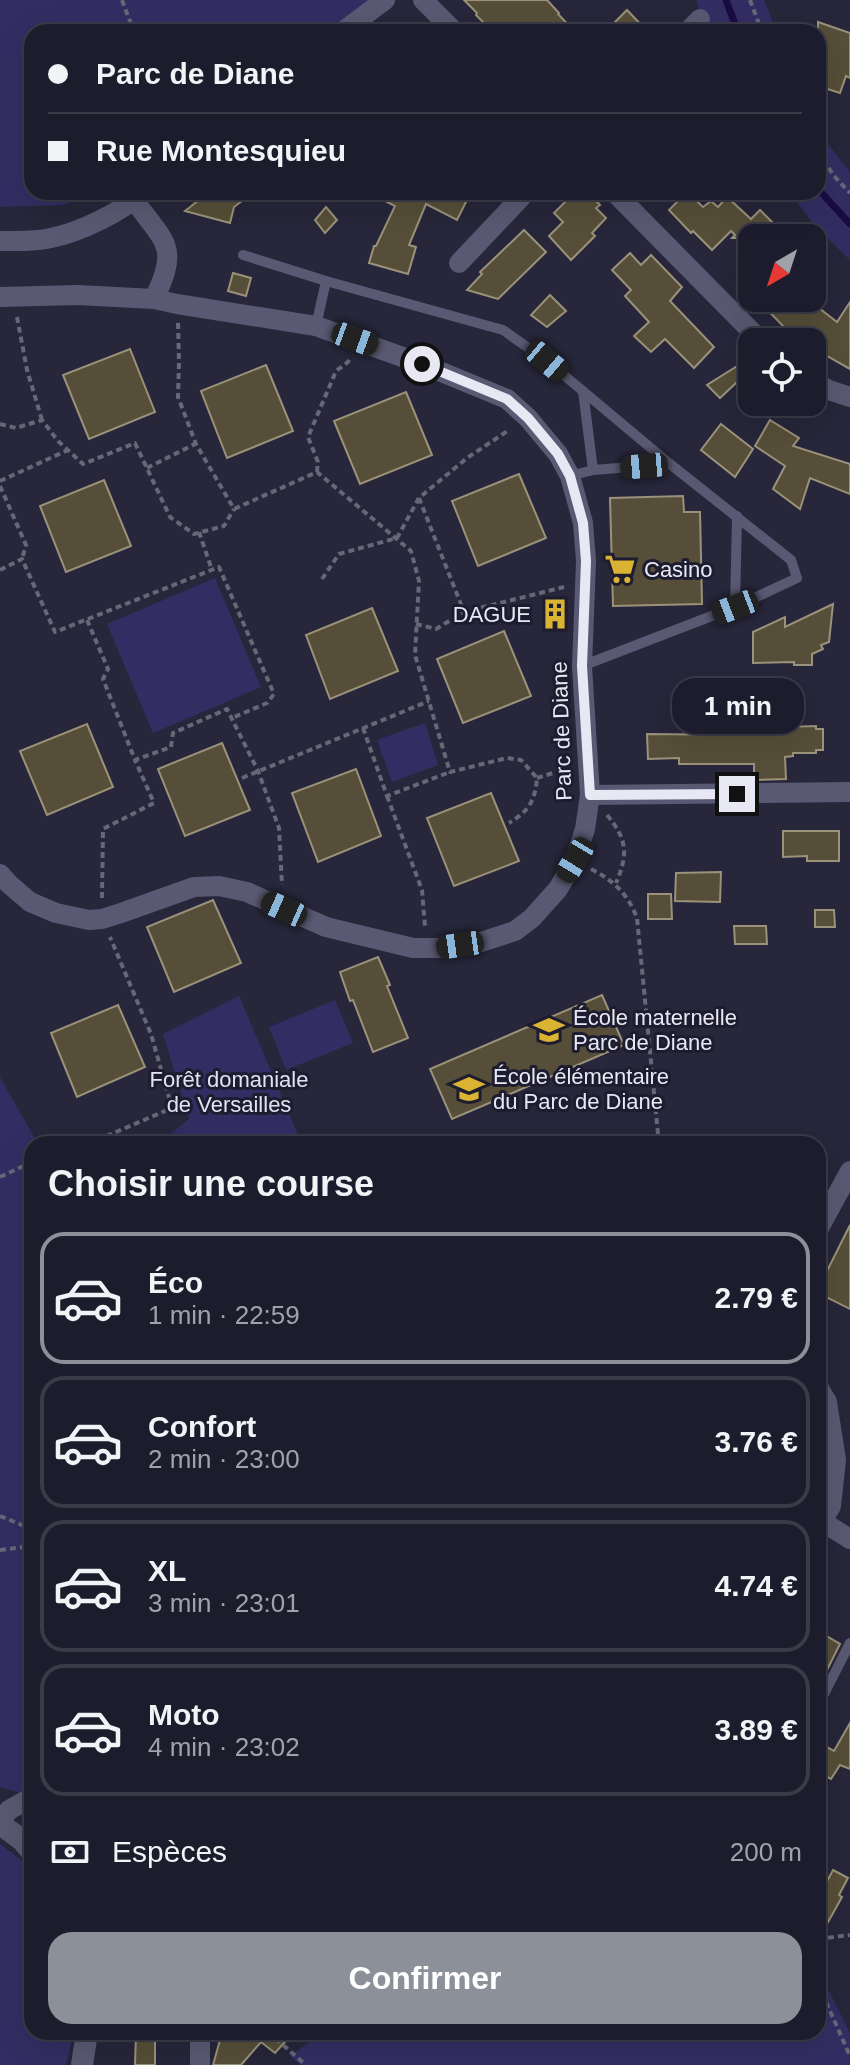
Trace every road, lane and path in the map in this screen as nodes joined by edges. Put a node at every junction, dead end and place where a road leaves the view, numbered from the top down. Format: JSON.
{"nodes":[{"id":1,"x":122,"y":0,"type":"edge"},
{"id":2,"x":385,"y":0,"type":"edge"},
{"id":3,"x":423,"y":0,"type":"edge"},
{"id":4,"x":750,"y":0,"type":"edge"},
{"id":5,"x":131,"y":24,"type":"edge"},
{"id":6,"x":353,"y":24,"type":"edge"},
{"id":7,"x":447,"y":24,"type":"edge"},
{"id":8,"x":759,"y":24,"type":"edge"},
{"id":9,"x":826,"y":164,"type":"edge"},
{"id":10,"x":850,"y":193,"type":"edge"},
{"id":11,"x":131,"y":200,"type":"edge"},
{"id":12,"x":140,"y":200,"type":"edge"},
{"id":13,"x":518,"y":200,"type":"edge"},
{"id":14,"x":622,"y":200,"type":"edge"},
{"id":15,"x":0,"y":241,"type":"edge"},
{"id":16,"x":243,"y":255,"type":"dead end"},
{"id":17,"x":459,"y":263,"type":"dead end"},
{"id":18,"x":326,"y":281,"type":"junction"},
{"id":19,"x":0,"y":297,"type":"edge"},
{"id":20,"x":154,"y":299,"type":"junction"},
{"id":21,"x":177,"y":304,"type":"junction"},
{"id":22,"x":17,"y":313,"type":"dead end"},
{"id":23,"x":316,"y":326,"type":"junction"},
{"id":24,"x":748,"y":328,"type":"edge"},
{"id":25,"x":355,"y":339,"type":"junction"},
{"id":26,"x":826,"y":388,"type":"edge"},
{"id":27,"x":583,"y":391,"type":"junction"},
{"id":28,"x":850,"y":397,"type":"edge"},
{"id":29,"x":528,"y":418,"type":"junction"},
{"id":30,"x":42,"y":420,"type":"junction"},
{"id":31,"x":0,"y":424,"type":"edge"},
{"id":32,"x":196,"y":444,"type":"junction"},
{"id":33,"x":68,"y":450,"type":"junction"},
{"id":34,"x":670,"y":464,"type":"junction"},
{"id":35,"x":147,"y":468,"type":"junction"},
{"id":36,"x":593,"y":470,"type":"junction"},
{"id":37,"x":317,"y":472,"type":"junction"},
{"id":38,"x":570,"y":476,"type":"junction"},
{"id":39,"x":0,"y":484,"type":"edge"},
{"id":40,"x":419,"y":498,"type":"junction"},
{"id":41,"x":234,"y":509,"type":"junction"},
{"id":42,"x":737,"y":516,"type":"junction"},
{"id":43,"x":199,"y":532,"type":"junction"},
{"id":44,"x":397,"y":538,"type":"junction"},
{"id":45,"x":22,"y":559,"type":"junction"},
{"id":46,"x":586,"y":561,"type":"junction"},
{"id":47,"x":0,"y":570,"type":"edge"},
{"id":48,"x":212,"y":570,"type":"junction"},
{"id":49,"x":322,"y":579,"type":"dead end"},
{"id":50,"x":735,"y":607,"type":"junction"},
{"id":51,"x":464,"y":612,"type":"junction"},
{"id":52,"x":87,"y":620,"type":"junction"},
{"id":53,"x":416,"y":624,"type":"junction"},
{"id":54,"x":582,"y":666,"type":"junction"},
{"id":55,"x":429,"y":701,"type":"junction"},
{"id":56,"x":232,"y":718,"type":"junction"},
{"id":57,"x":363,"y":728,"type":"junction"},
{"id":58,"x":588,"y":762,"type":"junction"},
{"id":59,"x":258,"y":771,"type":"junction"},
{"id":60,"x":450,"y":772,"type":"junction"},
{"id":61,"x":242,"y":778,"type":"dead end"},
{"id":62,"x":537,"y":778,"type":"junction"},
{"id":63,"x":850,"y":792,"type":"edge"},
{"id":64,"x":590,"y":795,"type":"junction"},
{"id":65,"x":387,"y":796,"type":"junction"},
{"id":66,"x":509,"y":823,"type":"dead end"},
{"id":67,"x":575,"y":860,"type":"junction"},
{"id":68,"x":0,"y":874,"type":"edge"},
{"id":69,"x":615,"y":884,"type":"junction"},
{"id":70,"x":284,"y":909,"type":"junction"},
{"id":71,"x":427,"y":948,"type":"junction"},
{"id":72,"x":151,"y":1034,"type":"dead end"},
{"id":73,"x":107,"y":1136,"type":"edge"},
{"id":74,"x":658,"y":1136,"type":"edge"},
{"id":75,"x":24,"y":1166,"type":"edge"},
{"id":76,"x":850,"y":1171,"type":"edge"},
{"id":77,"x":0,"y":1177,"type":"edge"},
{"id":78,"x":826,"y":1215,"type":"edge"},
{"id":79,"x":826,"y":1400,"type":"edge"},
{"id":80,"x":833,"y":1421,"type":"edge"},
{"id":81,"x":826,"y":1512,"type":"edge"},
{"id":82,"x":0,"y":1516,"type":"edge"},
{"id":83,"x":826,"y":1524,"type":"edge"},
{"id":84,"x":24,"y":1526,"type":"edge"},
{"id":85,"x":850,"y":1539,"type":"edge"},
{"id":86,"x":24,"y":1547,"type":"edge"},
{"id":87,"x":0,"y":1550,"type":"edge"},
{"id":88,"x":850,"y":1643,"type":"edge"},
{"id":89,"x":826,"y":1690,"type":"edge"},
{"id":90,"x":24,"y":1802,"type":"edge"},
{"id":91,"x":0,"y":1822,"type":"edge"},
{"id":92,"x":24,"y":1842,"type":"edge"},
{"id":93,"x":850,"y":1935,"type":"edge"},
{"id":94,"x":826,"y":1938,"type":"edge"},
{"id":95,"x":826,"y":2002,"type":"edge"},
{"id":96,"x":86,"y":2040,"type":"edge"},
{"id":97,"x":200,"y":2040,"type":"edge"},
{"id":98,"x":277,"y":2040,"type":"edge"},
{"id":99,"x":850,"y":2056,"type":"edge"},
{"id":100,"x":82,"y":2065,"type":"edge"},
{"id":101,"x":200,"y":2065,"type":"edge"},
{"id":102,"x":306,"y":2065,"type":"edge"}],
"edges":[{"from":1,"to":5,"type":"path"},
{"from":2,"to":6,"type":"street"},
{"from":3,"to":7,"type":"street"},
{"from":4,"to":8,"type":"path"},
{"from":9,"to":10,"type":"path"},
{"from":11,"to":15,"type":"street"},
{"from":12,"to":20,"type":"street"},
{"from":13,"to":17,"type":"street"},
{"from":14,"to":24,"type":"street"},
{"from":16,"to":18,"type":"lane"},
{"from":18,"to":23,"type":"lane"},
{"from":18,"to":27,"type":"lane"},
{"from":19,"to":20,"type":"street","name":"Parc de Diane"},
{"from":20,"to":21,"type":"street","name":"Parc de Diane"},
{"from":21,"to":23,"type":"street","name":"Parc de Diane"},
{"from":21,"to":32,"type":"path"},
{"from":22,"to":30,"type":"path"},
{"from":23,"to":25,"type":"street","name":"Parc de Diane"},
{"from":25,"to":29,"type":"street","name":"Parc de Diane"},
{"from":25,"to":37,"type":"path"},
{"from":26,"to":28,"type":"street"},
{"from":27,"to":34,"type":"lane"},
{"from":27,"to":36,"type":"lane"},
{"from":29,"to":38,"type":"street","name":"Parc de Diane"},
{"from":29,"to":40,"type":"path"},
{"from":30,"to":31,"type":"path"},
{"from":30,"to":33,"type":"path"},
{"from":32,"to":35,"type":"path"},
{"from":32,"to":41,"type":"path"},
{"from":33,"to":35,"type":"path"},
{"from":33,"to":39,"type":"path"},
{"from":34,"to":36,"type":"lane"},
{"from":34,"to":42,"type":"lane"},
{"from":35,"to":43,"type":"path"},
{"from":36,"to":38,"type":"lane"},
{"from":37,"to":41,"type":"path"},
{"from":37,"to":44,"type":"path"},
{"from":38,"to":46,"type":"street","name":"Parc de Diane"},
{"from":39,"to":45,"type":"path"},
{"from":40,"to":44,"type":"path"},
{"from":40,"to":51,"type":"path"},
{"from":41,"to":43,"type":"path"},
{"from":42,"to":50,"type":"lane"},
{"from":42,"to":50,"type":"lane"},
{"from":43,"to":48,"type":"path"},
{"from":44,"to":49,"type":"path"},
{"from":44,"to":53,"type":"path"},
{"from":45,"to":47,"type":"path"},
{"from":45,"to":52,"type":"path"},
{"from":46,"to":51,"type":"path"},
{"from":46,"to":54,"type":"street","name":"Parc de Diane"},
{"from":48,"to":52,"type":"path"},
{"from":48,"to":56,"type":"path"},
{"from":50,"to":54,"type":"lane"},
{"from":51,"to":53,"type":"path"},
{"from":52,"to":56,"type":"path"},
{"from":53,"to":55,"type":"path"},
{"from":54,"to":58,"type":"street","name":"Parc de Diane"},
{"from":55,"to":57,"type":"path"},
{"from":55,"to":60,"type":"path"},
{"from":56,"to":59,"type":"path"},
{"from":57,"to":59,"type":"path"},
{"from":57,"to":65,"type":"path"},
{"from":58,"to":62,"type":"path"},
{"from":58,"to":64,"type":"street","name":"Parc de Diane"},
{"from":59,"to":61,"type":"path"},
{"from":59,"to":70,"type":"path"},
{"from":60,"to":62,"type":"path"},
{"from":60,"to":65,"type":"path"},
{"from":62,"to":66,"type":"path"},
{"from":63,"to":64,"type":"street"},
{"from":64,"to":67,"type":"street","name":"Parc de Diane"},
{"from":64,"to":69,"type":"path"},
{"from":65,"to":71,"type":"path"},
{"from":67,"to":69,"type":"path"},
{"from":67,"to":71,"type":"street","name":"Parc de Diane"},
{"from":68,"to":70,"type":"street","name":"Parc de Diane"},
{"from":69,"to":74,"type":"path"},
{"from":70,"to":71,"type":"street","name":"Parc de Diane"},
{"from":72,"to":73,"type":"path"},
{"from":75,"to":77,"type":"path"},
{"from":76,"to":78,"type":"street"},
{"from":79,"to":80,"type":"street"},
{"from":80,"to":81,"type":"street"},
{"from":82,"to":84,"type":"path"},
{"from":83,"to":85,"type":"street"},
{"from":86,"to":87,"type":"path"},
{"from":88,"to":89,"type":"lane"},
{"from":90,"to":91,"type":"street"},
{"from":91,"to":92,"type":"street"},
{"from":93,"to":94,"type":"path"},
{"from":95,"to":99,"type":"path"},
{"from":96,"to":100,"type":"street"},
{"from":97,"to":101,"type":"street"},
{"from":98,"to":102,"type":"path"}]}
